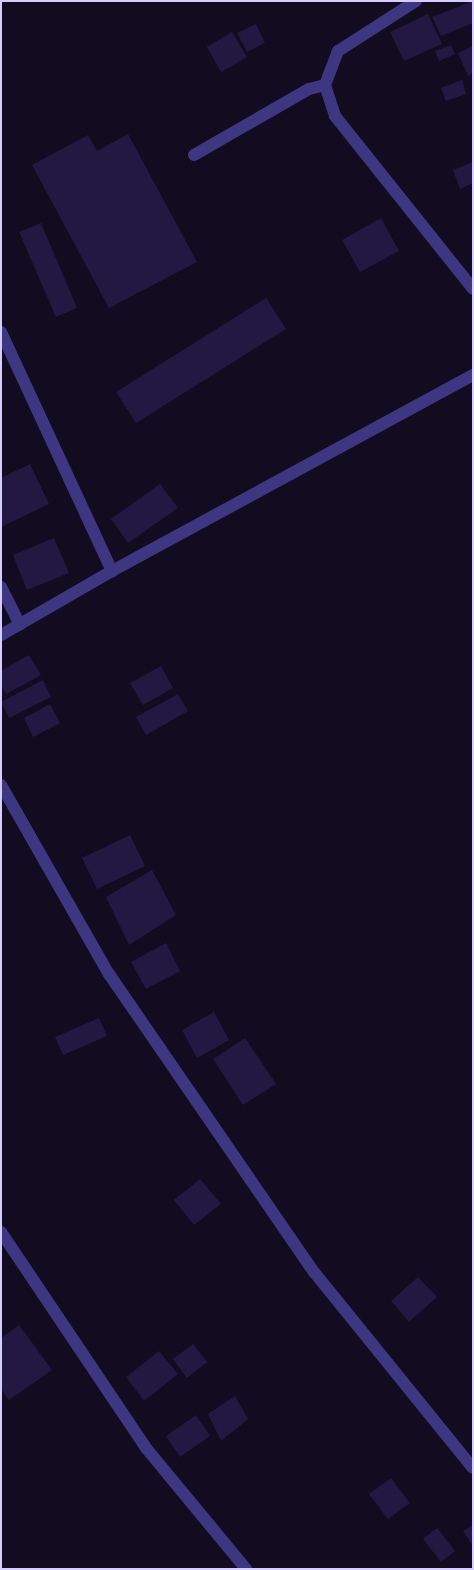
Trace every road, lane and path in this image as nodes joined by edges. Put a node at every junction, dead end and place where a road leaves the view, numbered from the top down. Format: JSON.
{"nodes":[{"id":1,"x":416,"y":1,"type":"edge"},
{"id":2,"x":324,"y":85,"type":"junction"},
{"id":3,"x":194,"y":155,"type":"dead end"},
{"id":4,"x":473,"y":289,"type":"edge"},
{"id":5,"x":1,"y":332,"type":"edge"},
{"id":6,"x":473,"y":374,"type":"edge"},
{"id":7,"x":112,"y":571,"type":"junction"},
{"id":8,"x":1,"y":587,"type":"edge"},
{"id":9,"x":20,"y":625,"type":"junction"},
{"id":10,"x":1,"y":635,"type":"edge"},
{"id":11,"x":1,"y":785,"type":"edge"},
{"id":12,"x":1,"y":1232,"type":"edge"},
{"id":13,"x":473,"y":1468,"type":"edge"},
{"id":14,"x":246,"y":1569,"type":"edge"}],
"edges":[{"from":1,"to":2,"type":"street"},
{"from":2,"to":3,"type":"street"},
{"from":2,"to":4,"type":"street"},
{"from":5,"to":7,"type":"street"},
{"from":6,"to":7,"type":"street"},
{"from":7,"to":9,"type":"street"},
{"from":8,"to":9,"type":"street"},
{"from":9,"to":10,"type":"street"},
{"from":11,"to":13,"type":"street"},
{"from":12,"to":14,"type":"street"}]}
